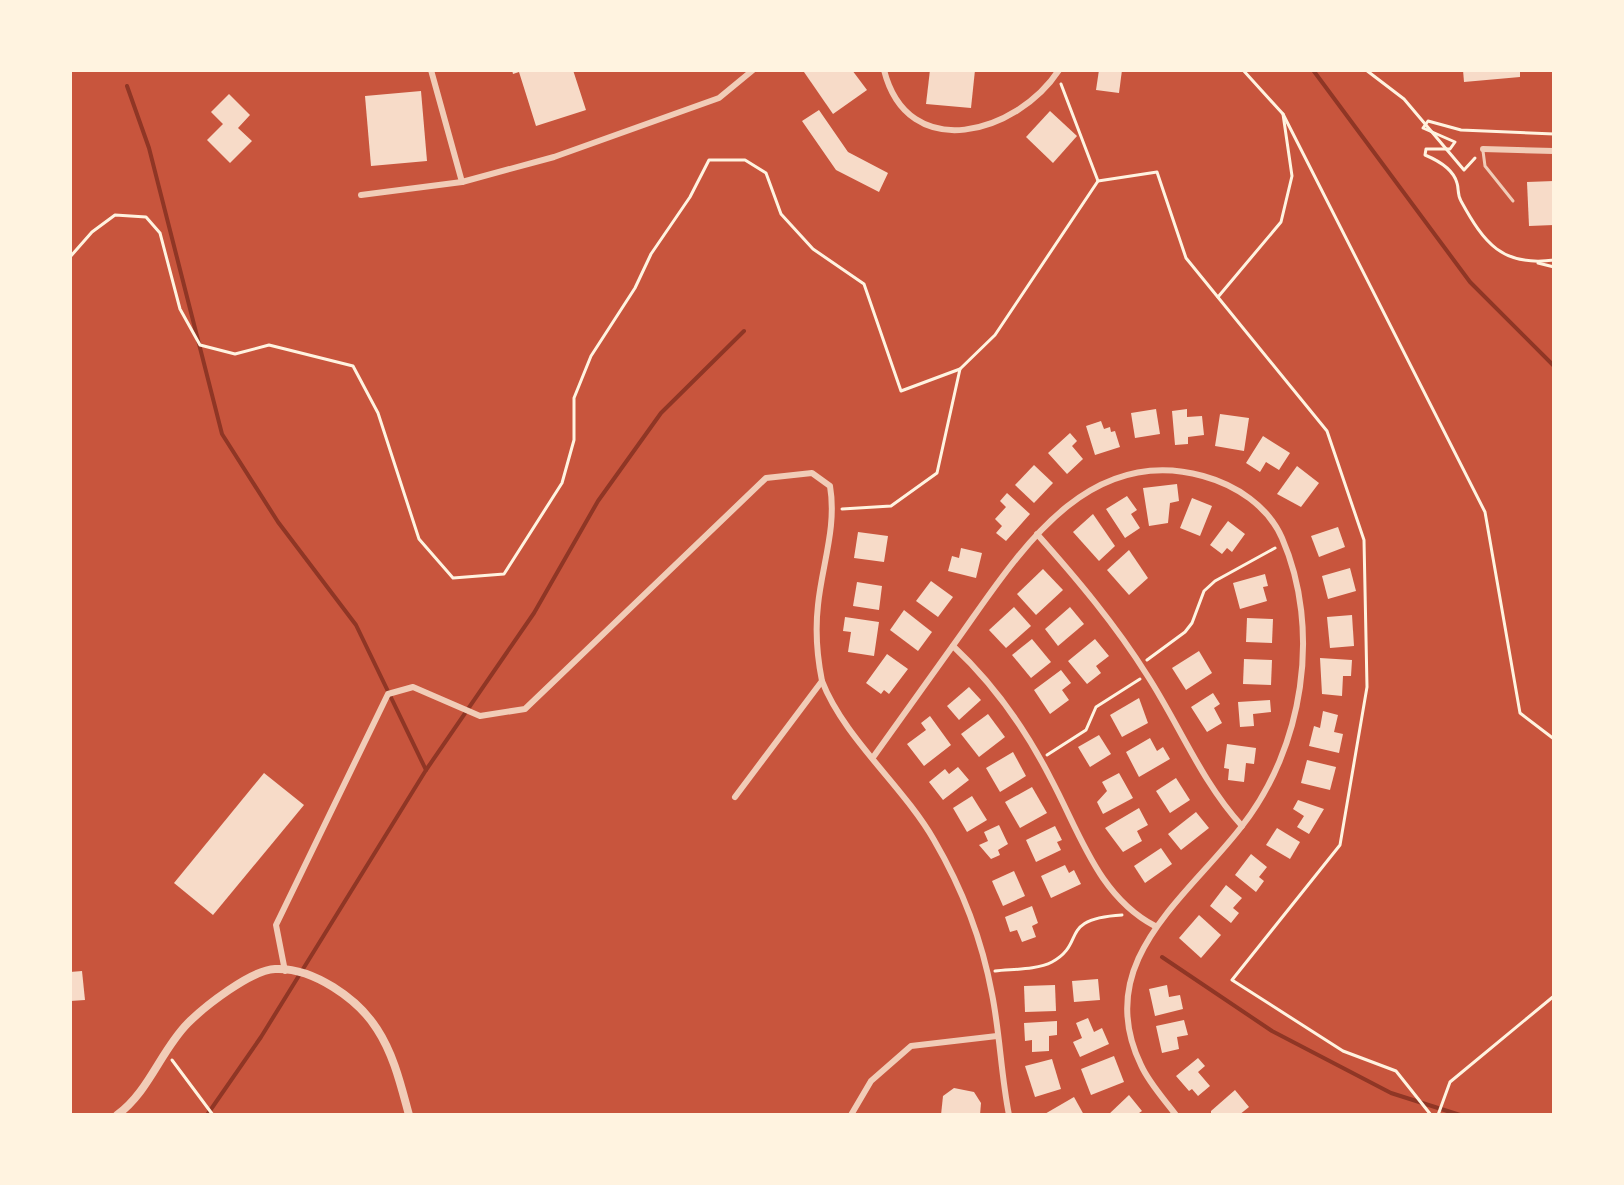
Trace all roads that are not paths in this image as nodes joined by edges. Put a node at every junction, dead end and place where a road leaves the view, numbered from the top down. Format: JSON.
{"nodes":[{"id":1,"x":431,"y":70,"type":"edge"},
{"id":2,"x":753,"y":70,"type":"edge"},
{"id":3,"x":884,"y":70,"type":"edge"},
{"id":4,"x":1058,"y":72,"type":"edge"},
{"id":5,"x":1483,"y":149,"type":"joint"},
{"id":6,"x":1554,"y":151,"type":"edge"},
{"id":7,"x":462,"y":182,"type":"junction"},
{"id":8,"x":361,"y":195,"type":"dead end"},
{"id":9,"x":1513,"y":201,"type":"dead end"},
{"id":10,"x":1037,"y":534,"type":"junction"},
{"id":11,"x":953,"y":646,"type":"junction"},
{"id":12,"x":822,"y":681,"type":"junction"},
{"id":13,"x":874,"y":756,"type":"junction"},
{"id":14,"x":735,"y":797,"type":"dead end"},
{"id":15,"x":1242,"y":826,"type":"junction"},
{"id":16,"x":1155,"y":926,"type":"junction"},
{"id":17,"x":285,"y":971,"type":"junction"},
{"id":18,"x":997,"y":1036,"type":"junction"},
{"id":19,"x":117,"y":1115,"type":"edge"},
{"id":20,"x":409,"y":1115,"type":"edge"},
{"id":21,"x":851,"y":1115,"type":"edge"},
{"id":22,"x":1009,"y":1115,"type":"edge"},
{"id":23,"x":1176,"y":1115,"type":"edge"}],
"edges":[{"from":1,"to":7,"type":"street"},
{"from":2,"to":7,"type":"street"},
{"from":3,"to":4,"type":"street"},
{"from":5,"to":6,"type":"street"},
{"from":5,"to":9,"type":"lane"},
{"from":7,"to":8,"type":"street"},
{"from":10,"to":11,"type":"street"},
{"from":10,"to":15,"type":"street"},
{"from":10,"to":15,"type":"street"},
{"from":11,"to":13,"type":"street"},
{"from":11,"to":16,"type":"street"},
{"from":12,"to":13,"type":"street"},
{"from":12,"to":14,"type":"street"},
{"from":12,"to":17,"type":"street"},
{"from":13,"to":18,"type":"street"},
{"from":15,"to":16,"type":"street"},
{"from":16,"to":23,"type":"street"},
{"from":17,"to":19,"type":"street"},
{"from":17,"to":20,"type":"street"},
{"from":18,"to":21,"type":"street"},
{"from":18,"to":22,"type":"street"}]}
